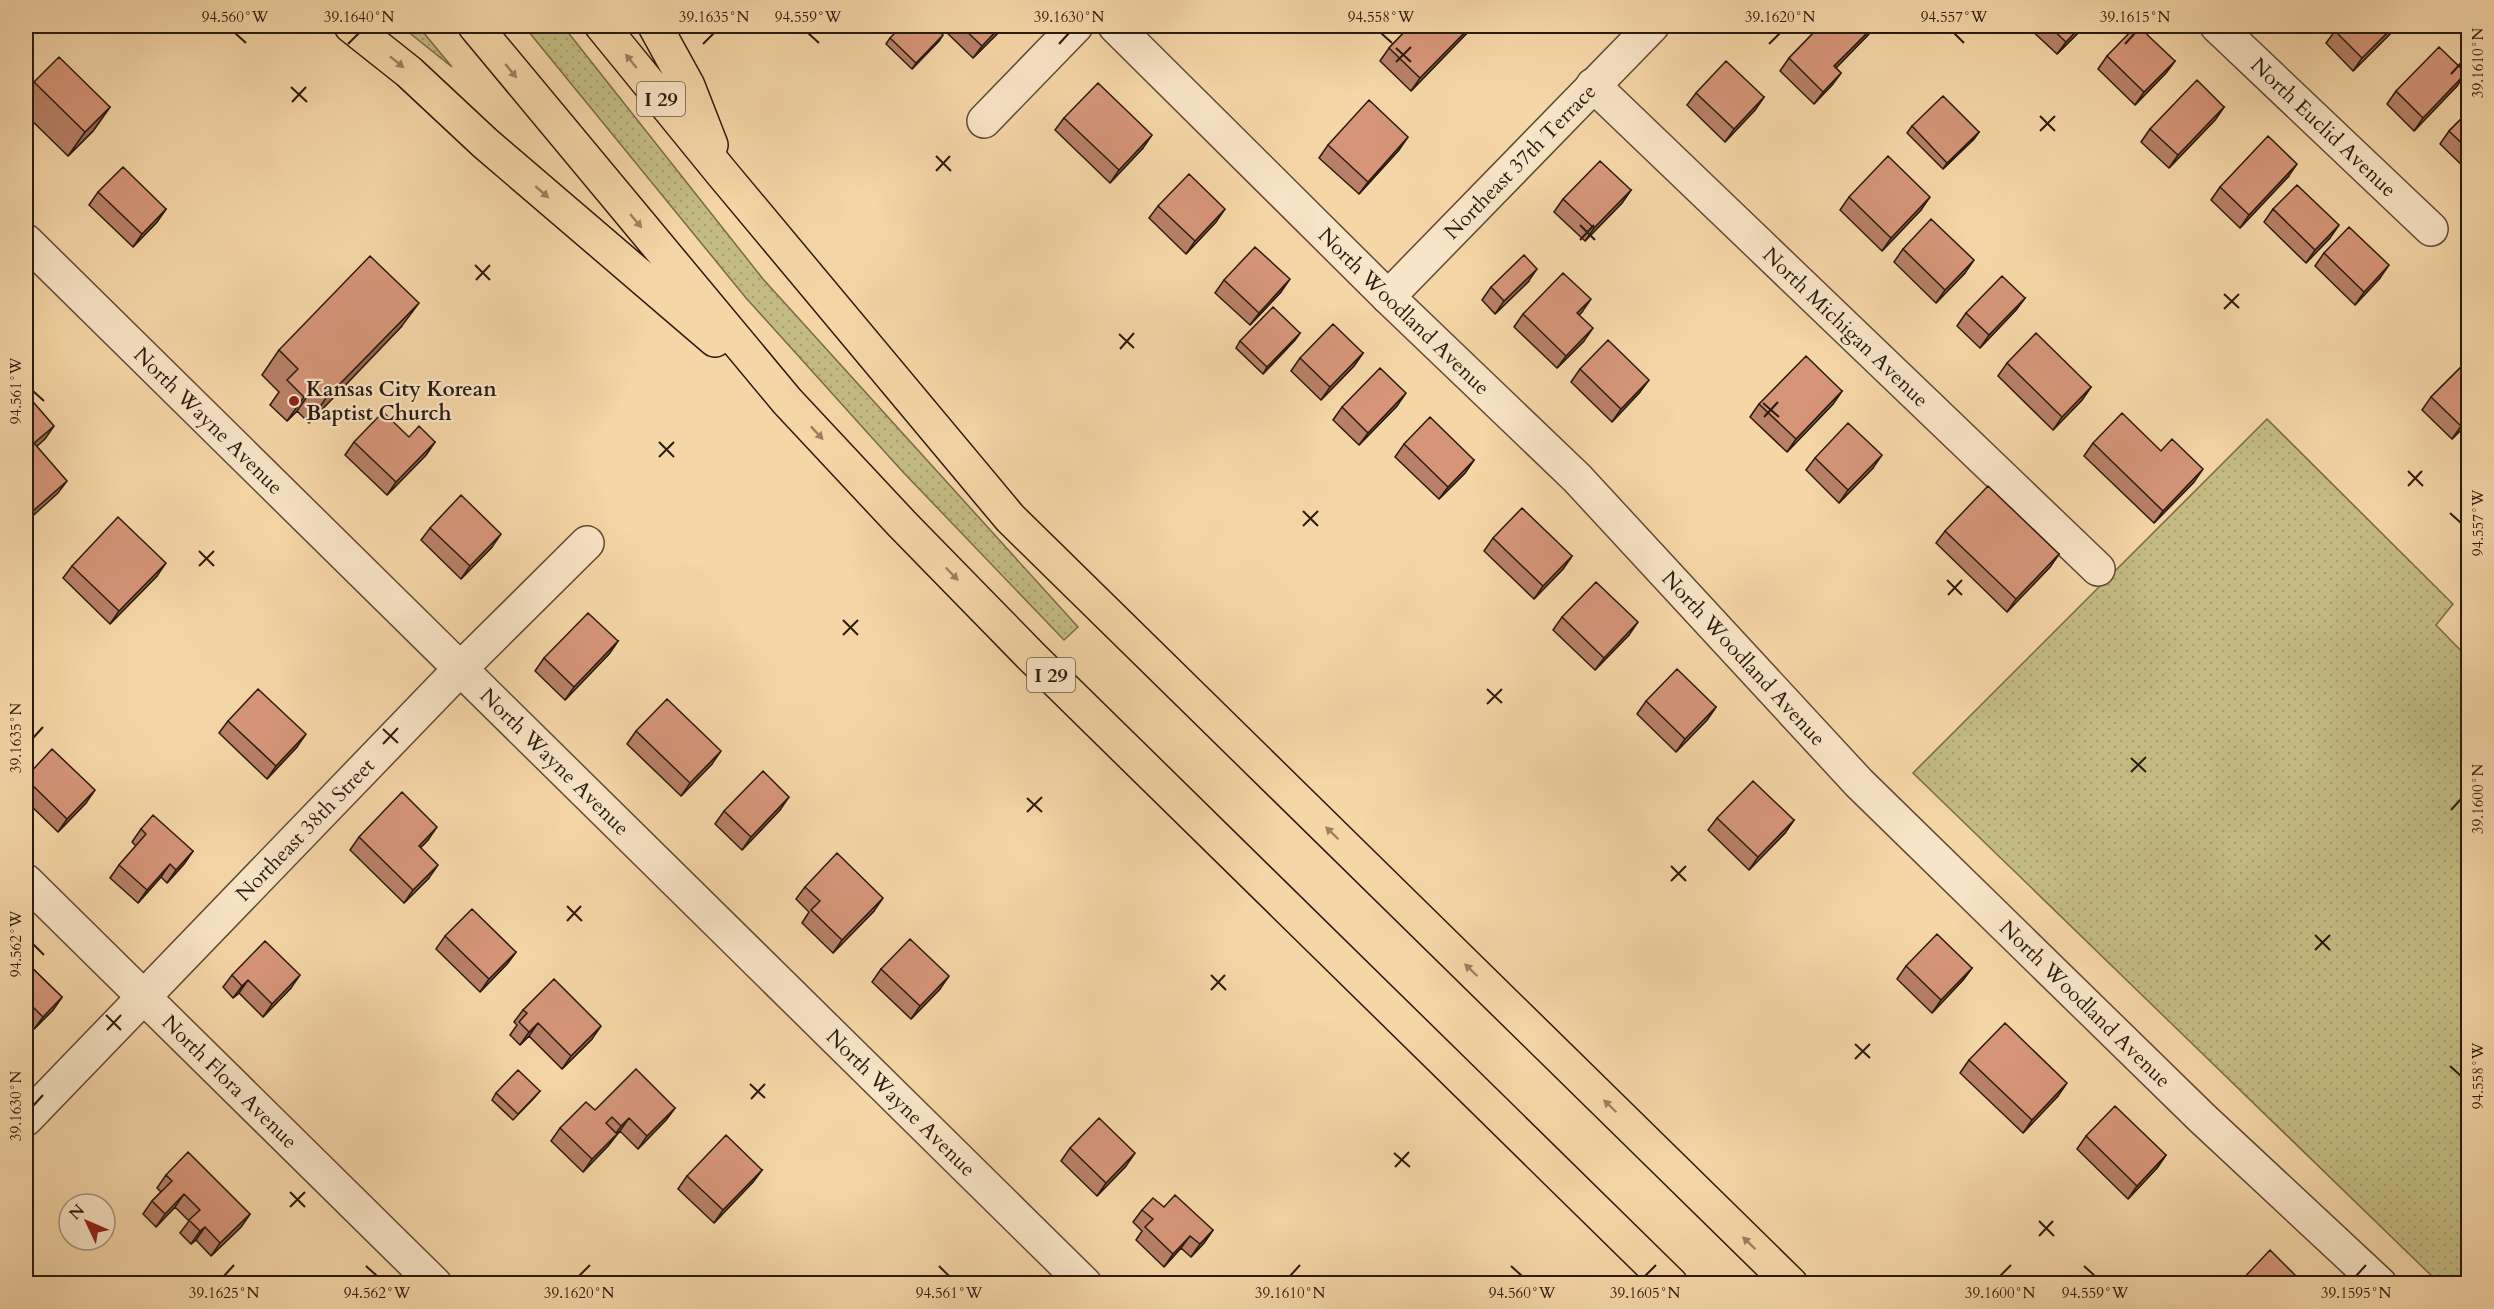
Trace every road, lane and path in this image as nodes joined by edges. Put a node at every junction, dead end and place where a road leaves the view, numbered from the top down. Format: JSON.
{"nodes":[{"id":1,"x":351,"y":26,"type":"edge"},
{"id":2,"x":475,"y":26,"type":"edge"},
{"id":3,"x":602,"y":26,"type":"edge"},
{"id":4,"x":655,"y":26,"type":"edge"},
{"id":5,"x":1076,"y":26,"type":"edge"},
{"id":6,"x":1115,"y":26,"type":"edge"},
{"id":7,"x":1652,"y":26,"type":"edge"},
{"id":8,"x":2217,"y":26,"type":"edge"},
{"id":9,"x":1593,"y":86,"type":"junction"},
{"id":10,"x":984,"y":121,"type":"dead end"},
{"id":11,"x":721,"y":172,"type":"junction"},
{"id":12,"x":2431,"y":229,"type":"dead end"},
{"id":13,"x":26,"y":241,"type":"edge"},
{"id":14,"x":1388,"y":297,"type":"junction"},
{"id":15,"x":787,"y":401,"type":"junction"},
{"id":16,"x":587,"y":543,"type":"dead end"},
{"id":17,"x":2098,"y":569,"type":"dead end"},
{"id":18,"x":461,"y":668,"type":"junction"},
{"id":19,"x":26,"y":881,"type":"edge"},
{"id":20,"x":141,"y":997,"type":"junction"},
{"id":21,"x":26,"y":1119,"type":"edge"},
{"id":22,"x":435,"y":1284,"type":"edge"},
{"id":23,"x":1085,"y":1284,"type":"edge"},
{"id":24,"x":1671,"y":1284,"type":"edge"},
{"id":25,"x":1791,"y":1284,"type":"edge"},
{"id":26,"x":2380,"y":1284,"type":"edge"}],
"edges":[{"from":1,"to":15,"type":"highway","one_way":true},
{"from":2,"to":15,"type":"highway","number":"I 29","one_way":true},
{"from":11,"to":3,"type":"highway","number":"I 29","one_way":true},
{"from":4,"to":11,"type":"highway"},
{"from":5,"to":10,"type":"street"},
{"from":6,"to":14,"type":"street","name":"North Woodland Avenue"},
{"from":7,"to":9,"type":"street","name":"Northeast 37th Terrace"},
{"from":8,"to":12,"type":"street","name":"North Euclid Avenue"},
{"from":9,"to":14,"type":"street","name":"Northeast 37th Terrace"},
{"from":9,"to":17,"type":"street","name":"North Michigan Avenue"},
{"from":25,"to":11,"type":"highway","number":"I 29","one_way":true},
{"from":13,"to":18,"type":"street","name":"North Wayne Avenue"},
{"from":14,"to":26,"type":"street","name":"North Woodland Avenue"},
{"from":15,"to":24,"type":"highway","number":"I 29","one_way":true},
{"from":16,"to":18,"type":"street","name":"Northeast 38th Street"},
{"from":18,"to":20,"type":"street","name":"Northeast 38th Street"},
{"from":18,"to":23,"type":"street","name":"North Wayne Avenue"},
{"from":19,"to":20,"type":"street","name":"North Flora Avenue"},
{"from":20,"to":21,"type":"street","name":"Northeast 38th Street"},
{"from":20,"to":22,"type":"street","name":"North Flora Avenue"}]}
